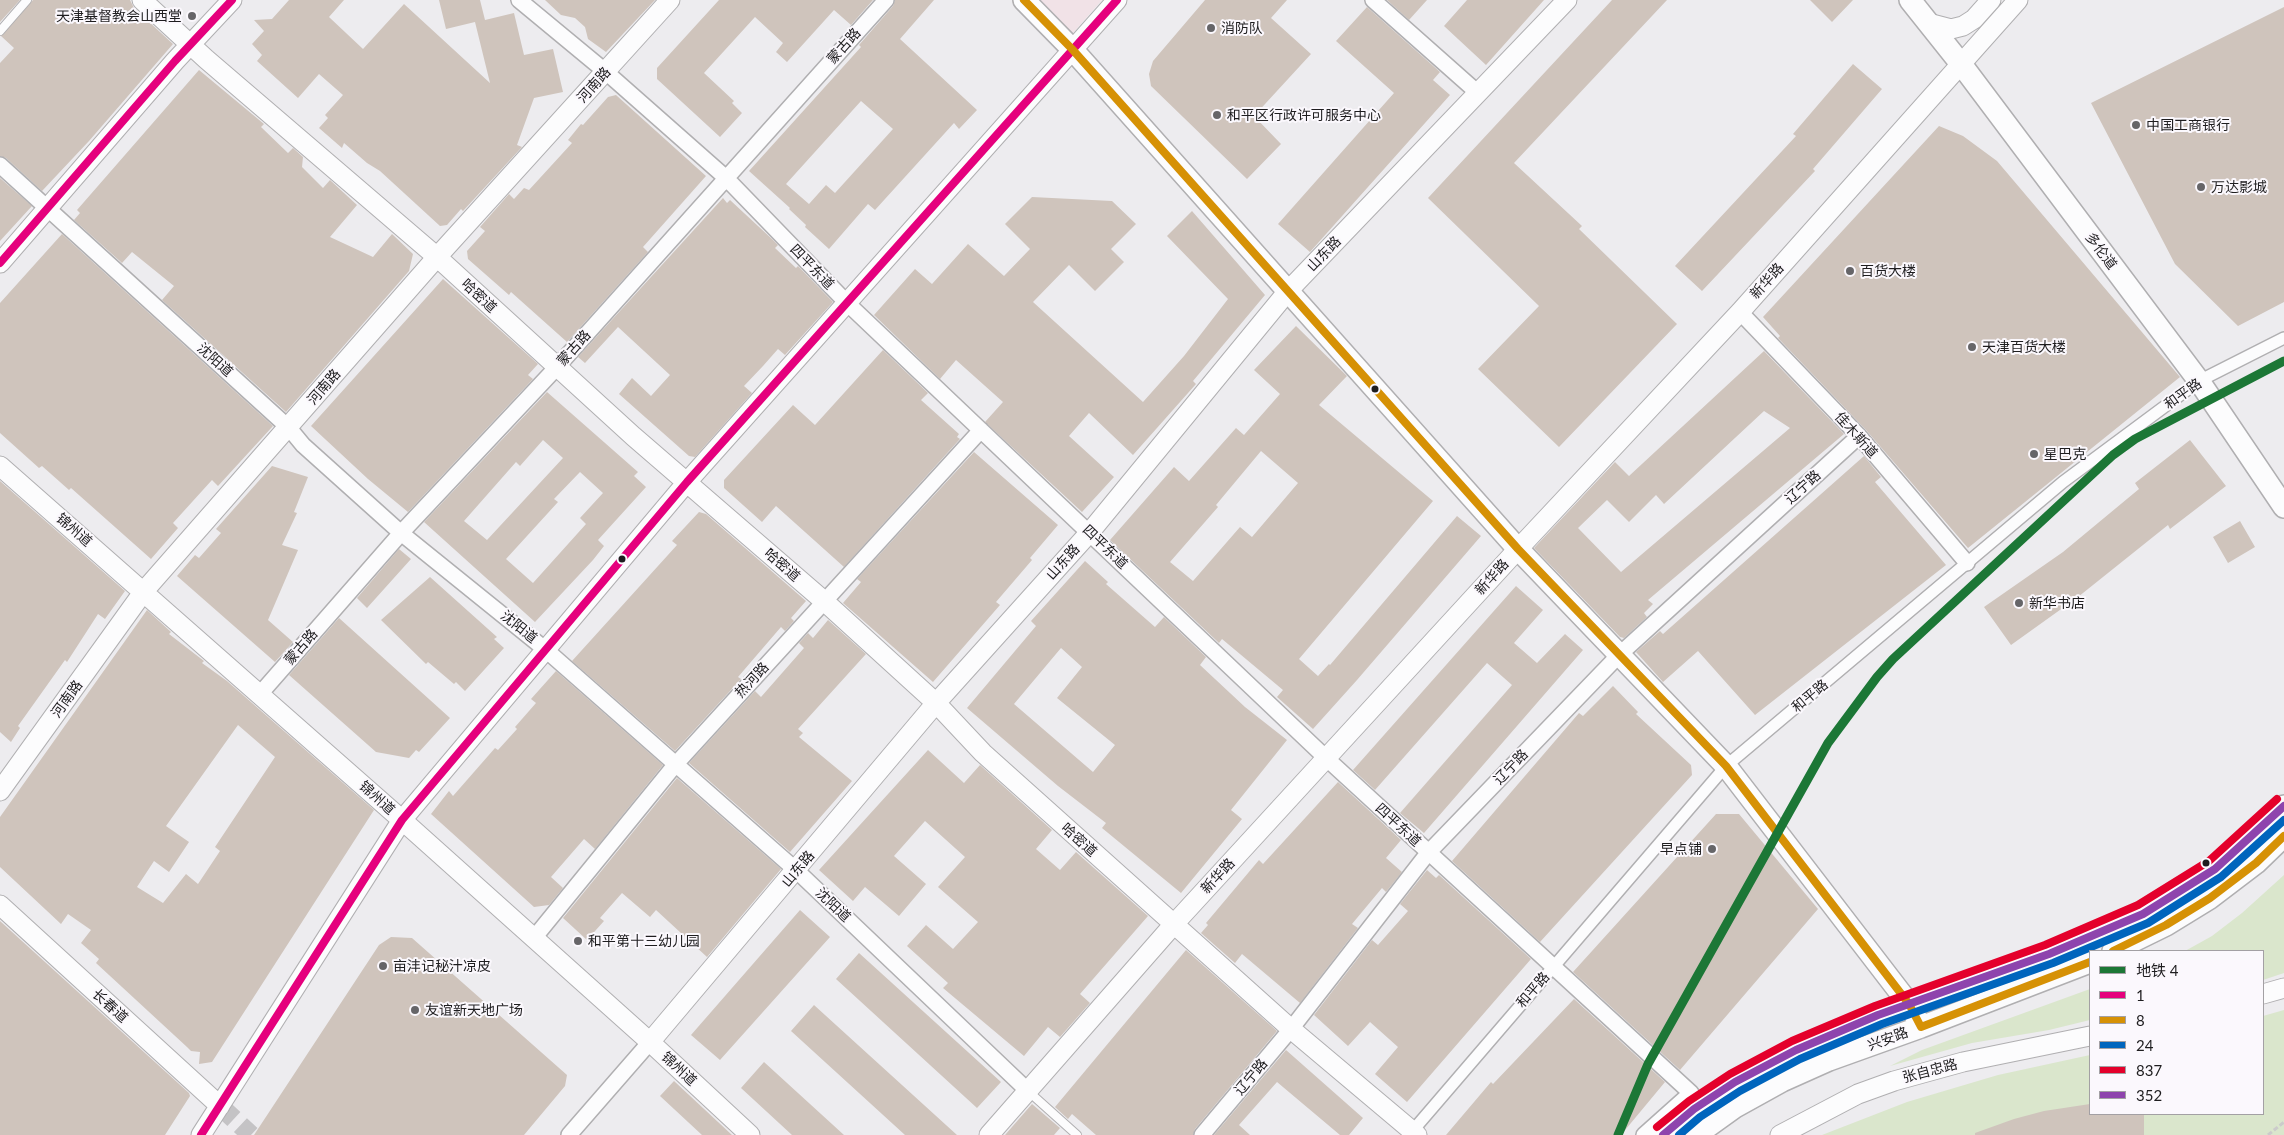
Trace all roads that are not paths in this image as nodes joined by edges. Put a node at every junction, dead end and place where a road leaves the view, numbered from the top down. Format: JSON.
{"nodes":[{"id":1,"x":27,"y":0,"type":"edge"},
{"id":2,"x":142,"y":0,"type":"edge"},
{"id":3,"x":232,"y":0,"type":"edge"},
{"id":4,"x":520,"y":0,"type":"edge"},
{"id":5,"x":670,"y":0,"type":"edge"},
{"id":6,"x":886,"y":0,"type":"edge"},
{"id":7,"x":1024,"y":0,"type":"edge"},
{"id":8,"x":1117,"y":0,"type":"edge"},
{"id":9,"x":1373,"y":0,"type":"edge"},
{"id":10,"x":1567,"y":0,"type":"edge"},
{"id":11,"x":1910,"y":0,"type":"edge"},
{"id":12,"x":1991,"y":0,"type":"edge"},
{"id":13,"x":2018,"y":0,"type":"edge"},
{"id":14,"x":1928,"y":23,"type":"junction"},
{"id":15,"x":0,"y":31,"type":"edge"},
{"id":16,"x":190,"y":44,"type":"junction"},
{"id":17,"x":1072,"y":49,"type":"junction"},
{"id":18,"x":1961,"y":64,"type":"junction"},
{"id":19,"x":606,"y":72,"type":"junction"},
{"id":20,"x":1478,"y":92,"type":"junction"},
{"id":21,"x":0,"y":165,"type":"edge"},
{"id":22,"x":725,"y":177,"type":"junction"},
{"id":23,"x":47,"y":206,"type":"junction"},
{"id":24,"x":437,"y":257,"type":"junction"},
{"id":25,"x":0,"y":262,"type":"edge"},
{"id":26,"x":1288,"y":291,"type":"junction"},
{"id":27,"x":847,"y":303,"type":"junction"},
{"id":28,"x":1740,"y":312,"type":"junction"},
{"id":29,"x":2284,"y":338,"type":"edge"},
{"id":30,"x":557,"y":367,"type":"junction"},
{"id":31,"x":2199,"y":381,"type":"junction"},
{"id":32,"x":289,"y":428,"type":"junction"},
{"id":33,"x":981,"y":430,"type":"junction"},
{"id":34,"x":1859,"y":436,"type":"junction"},
{"id":35,"x":0,"y":466,"type":"edge"},
{"id":36,"x":687,"y":482,"type":"junction"},
{"id":37,"x":2284,"y":507,"type":"edge"},
{"id":38,"x":402,"y":532,"type":"junction"},
{"id":39,"x":1090,"y":532,"type":"junction"},
{"id":40,"x":1518,"y":549,"type":"junction"},
{"id":41,"x":1966,"y":563,"type":"junction"},
{"id":42,"x":144,"y":592,"type":"junction"},
{"id":43,"x":824,"y":601,"type":"junction"},
{"id":44,"x":546,"y":650,"type":"junction"},
{"id":45,"x":1619,"y":655,"type":"junction"},
{"id":46,"x":260,"y":694,"type":"junction"},
{"id":47,"x":936,"y":704,"type":"junction"},
{"id":48,"x":1326,"y":758,"type":"junction"},
{"id":49,"x":675,"y":764,"type":"junction"},
{"id":50,"x":1726,"y":766,"type":"junction"},
{"id":51,"x":0,"y":791,"type":"edge"},
{"id":52,"x":2284,"y":806,"type":"edge"},
{"id":53,"x":402,"y":820,"type":"junction"},
{"id":54,"x":2284,"y":836,"type":"edge"},
{"id":55,"x":1428,"y":853,"type":"junction"},
{"id":56,"x":797,"y":871,"type":"junction"},
{"id":57,"x":0,"y":905,"type":"edge"},
{"id":58,"x":1174,"y":924,"type":"junction"},
{"id":59,"x":534,"y":938,"type":"junction"},
{"id":60,"x":2115,"y":950,"type":"edge"},
{"id":61,"x":2089,"y":962,"type":"edge"},
{"id":62,"x":1552,"y":967,"type":"junction"},
{"id":63,"x":2284,"y":988,"type":"edge"},
{"id":64,"x":2264,"y":994,"type":"edge"},
{"id":65,"x":1909,"y":1004,"type":"junction"},
{"id":66,"x":1922,"y":1027,"type":"junction"},
{"id":67,"x":1291,"y":1029,"type":"junction"},
{"id":68,"x":2089,"y":1036,"type":"edge"},
{"id":69,"x":650,"y":1042,"type":"junction"},
{"id":70,"x":1028,"y":1091,"type":"junction"},
{"id":71,"x":220,"y":1106,"type":"junction"},
{"id":72,"x":1413,"y":1133,"type":"edge"},
{"id":73,"x":201,"y":1135,"type":"edge"},
{"id":74,"x":569,"y":1135,"type":"edge"},
{"id":75,"x":750,"y":1135,"type":"edge"},
{"id":76,"x":989,"y":1135,"type":"edge"},
{"id":77,"x":1077,"y":1135,"type":"edge"},
{"id":78,"x":1202,"y":1135,"type":"edge"},
{"id":79,"x":1644,"y":1135,"type":"edge"},
{"id":80,"x":1663,"y":1135,"type":"edge"},
{"id":81,"x":1696,"y":1135,"type":"edge"},
{"id":82,"x":1780,"y":1135,"type":"edge"}],
"edges":[{"from":1,"to":15,"type":"lane"},
{"from":2,"to":16,"type":"street","name":"哈密道"},
{"from":3,"to":16,"type":"street"},
{"from":4,"to":19,"type":"street","name":"四平东道"},
{"from":5,"to":19,"type":"street","name":"河南路"},
{"from":6,"to":22,"type":"street","name":"蒙古路"},
{"from":7,"to":17,"type":"main road"},
{"from":8,"to":17,"type":"street"},
{"from":9,"to":20,"type":"street"},
{"from":10,"to":20,"type":"street","name":"山东路"},
{"from":11,"to":14,"type":"main road","name":"多伦道"},
{"from":12,"to":14,"type":"street"},
{"from":13,"to":18,"type":"street","name":"新华路"},
{"from":14,"to":18,"type":"main road","name":"多伦道"},
{"from":16,"to":23,"type":"street"},
{"from":16,"to":24,"type":"street","name":"哈密道"},
{"from":17,"to":26,"type":"main road"},
{"from":17,"to":27,"type":"street"},
{"from":18,"to":28,"type":"street","name":"新华路"},
{"from":18,"to":31,"type":"main road","name":"多伦道"},
{"from":19,"to":22,"type":"street","name":"四平东道"},
{"from":19,"to":24,"type":"street","name":"河南路"},
{"from":20,"to":26,"type":"street","name":"山东路"},
{"from":21,"to":23,"type":"street","name":"沈阳道"},
{"from":22,"to":27,"type":"street","name":"四平东道"},
{"from":22,"to":30,"type":"street","name":"蒙古路"},
{"from":23,"to":25,"type":"street"},
{"from":23,"to":32,"type":"street","name":"沈阳道"},
{"from":24,"to":30,"type":"street","name":"哈密道"},
{"from":24,"to":32,"type":"street","name":"河南路"},
{"from":26,"to":39,"type":"street","name":"山东路"},
{"from":26,"to":40,"type":"main road"},
{"from":27,"to":33,"type":"street","name":"四平东道"},
{"from":27,"to":36,"type":"street"},
{"from":28,"to":34,"type":"street","name":"佳木斯道"},
{"from":28,"to":40,"type":"street","name":"新华路"},
{"from":29,"to":31,"type":"street","name":"和平路"},
{"from":30,"to":36,"type":"street","name":"哈密道"},
{"from":30,"to":38,"type":"street","name":"蒙古路"},
{"from":31,"to":37,"type":"main road","name":"多伦道"},
{"from":31,"to":41,"type":"street","name":"和平路"},
{"from":32,"to":38,"type":"street","name":"沈阳道"},
{"from":32,"to":42,"type":"street","name":"河南路"},
{"from":33,"to":39,"type":"street","name":"四平东道"},
{"from":33,"to":43,"type":"street","name":"热河路"},
{"from":34,"to":41,"type":"street","name":"佳木斯道"},
{"from":34,"to":45,"type":"street","name":"辽宁路"},
{"from":35,"to":42,"type":"street","name":"锦州道"},
{"from":36,"to":43,"type":"street","name":"哈密道"},
{"from":36,"to":44,"type":"street"},
{"from":38,"to":44,"type":"street","name":"沈阳道"},
{"from":38,"to":46,"type":"street","name":"蒙古路"},
{"from":39,"to":47,"type":"street","name":"山东路"},
{"from":39,"to":48,"type":"street","name":"四平东道"},
{"from":40,"to":45,"type":"main road"},
{"from":40,"to":48,"type":"street","name":"新华路"},
{"from":41,"to":50,"type":"street","name":"和平路"},
{"from":42,"to":46,"type":"street","name":"锦州道"},
{"from":42,"to":51,"type":"street","name":"河南路"},
{"from":43,"to":47,"type":"street","name":"哈密道"},
{"from":43,"to":49,"type":"street","name":"热河路"},
{"from":44,"to":49,"type":"street","name":"沈阳道"},
{"from":44,"to":53,"type":"street"},
{"from":45,"to":50,"type":"main road"},
{"from":45,"to":55,"type":"street","name":"辽宁路"},
{"from":46,"to":53,"type":"street","name":"锦州道"},
{"from":47,"to":56,"type":"street","name":"山东路"},
{"from":47,"to":58,"type":"street","name":"哈密道"},
{"from":48,"to":55,"type":"street","name":"四平东道"},
{"from":48,"to":58,"type":"street","name":"新华路"},
{"from":49,"to":56,"type":"street","name":"沈阳道"},
{"from":49,"to":59,"type":"street","name":"热河路"},
{"from":50,"to":62,"type":"street","name":"和平路"},
{"from":50,"to":65,"type":"main road"},
{"from":52,"to":65,"type":"main road","name":"兴安路"},
{"from":53,"to":59,"type":"street","name":"锦州道"},
{"from":53,"to":71,"type":"street"},
{"from":54,"to":60,"type":"main road"},
{"from":55,"to":62,"type":"street","name":"四平东道"},
{"from":55,"to":67,"type":"street","name":"辽宁路"},
{"from":56,"to":69,"type":"street","name":"山东路"},
{"from":56,"to":70,"type":"street","name":"沈阳道"},
{"from":57,"to":71,"type":"street","name":"长春道"},
{"from":58,"to":67,"type":"street","name":"哈密道"},
{"from":58,"to":70,"type":"street","name":"新华路"},
{"from":59,"to":69,"type":"street","name":"锦州道"},
{"from":61,"to":66,"type":"main road","name":"兴安路"},
{"from":62,"to":72,"type":"street","name":"和平路"},
{"from":62,"to":79,"type":"street","name":"四平东道"},
{"from":63,"to":64,"type":"street"},
{"from":65,"to":66,"type":"main road"},
{"from":65,"to":80,"type":"main road","name":"兴安路"},
{"from":66,"to":81,"type":"main road","name":"兴安路"},
{"from":67,"to":72,"type":"street","name":"哈密道"},
{"from":67,"to":78,"type":"street","name":"辽宁路"},
{"from":68,"to":82,"type":"street","name":"张自忠路"},
{"from":69,"to":74,"type":"street","name":"山东路"},
{"from":69,"to":75,"type":"street","name":"锦州道"},
{"from":70,"to":76,"type":"street","name":"新华路"},
{"from":70,"to":77,"type":"lane","name":"沈阳道"},
{"from":71,"to":73,"type":"street"}]}
